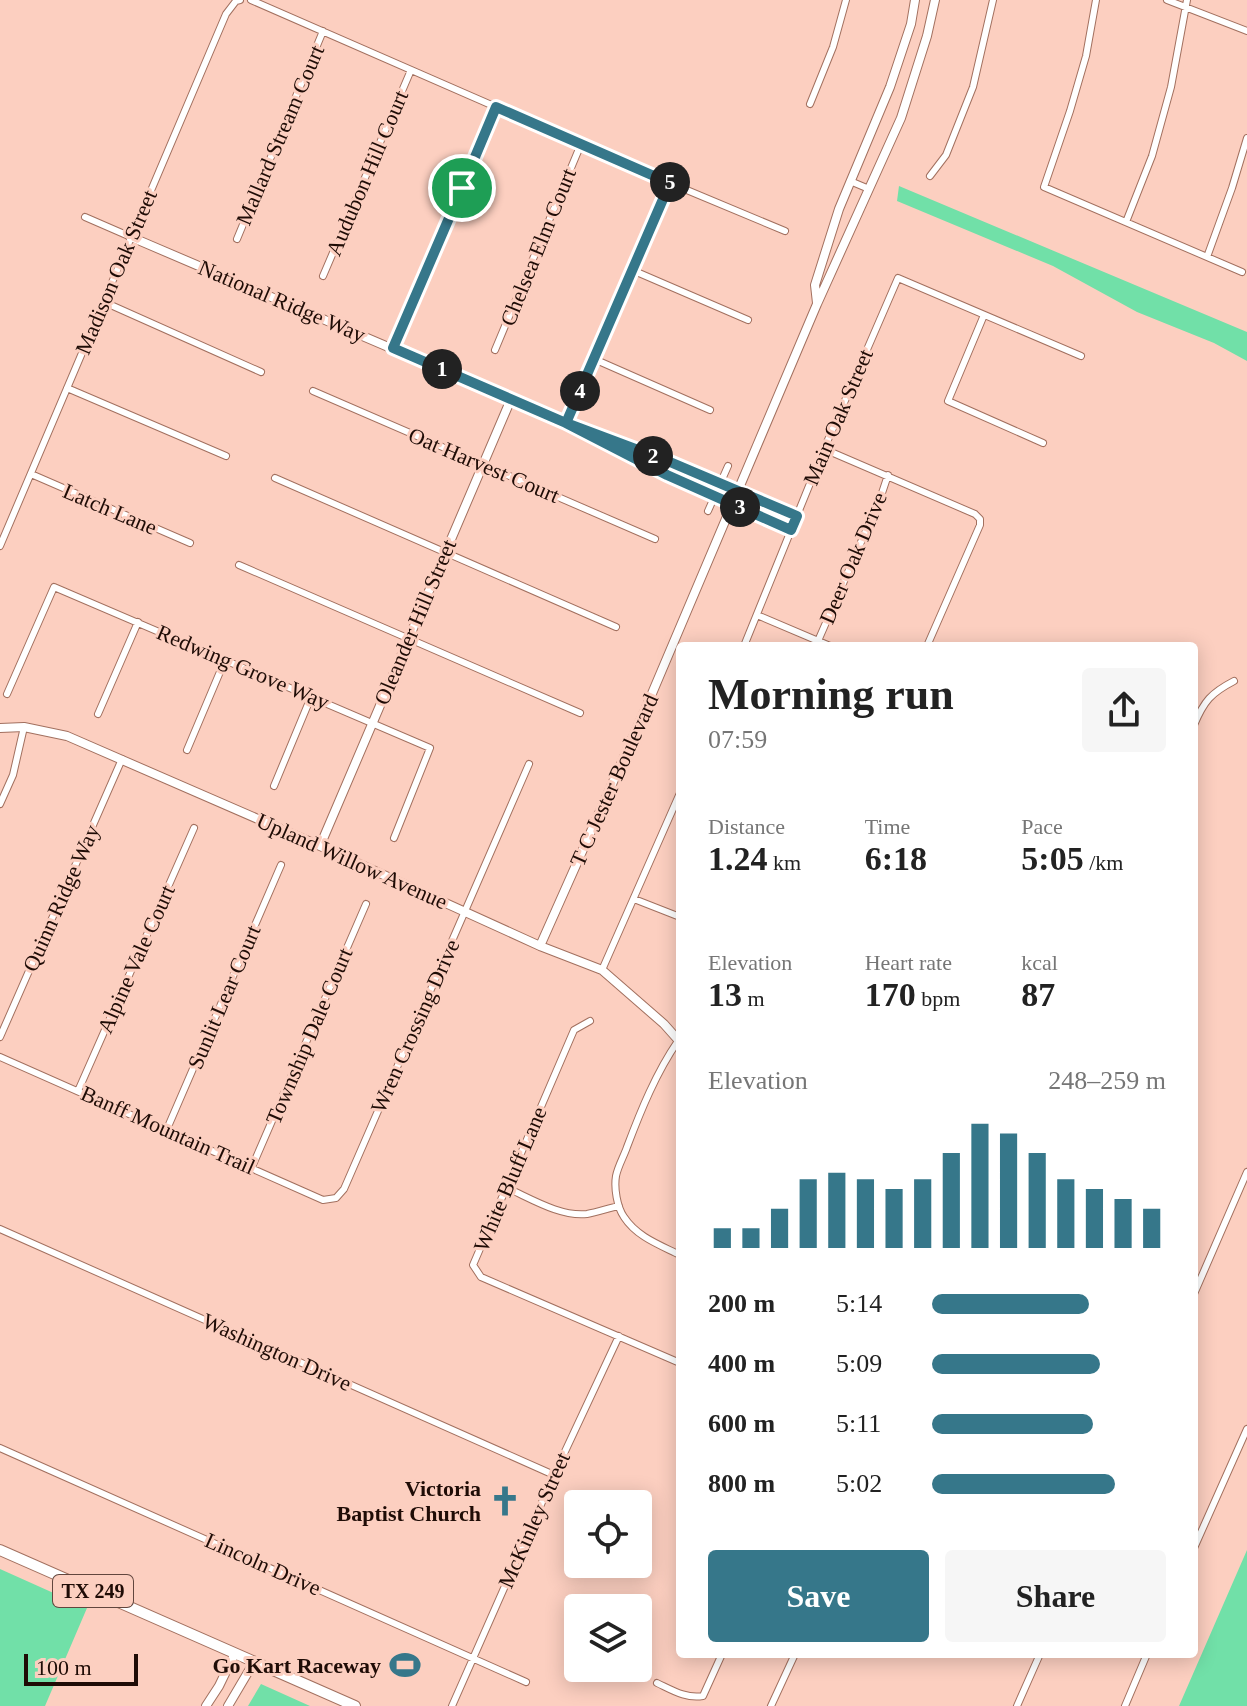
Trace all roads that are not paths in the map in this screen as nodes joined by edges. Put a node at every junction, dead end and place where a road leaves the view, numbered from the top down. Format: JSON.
{"nodes":[{"id":1,"x":238,"y":0,"type":"edge"},
{"id":2,"x":251,"y":0,"type":"edge"},
{"id":3,"x":846,"y":0,"type":"edge"},
{"id":4,"x":915,"y":0,"type":"edge"},
{"id":5,"x":935,"y":0,"type":"edge"},
{"id":6,"x":993,"y":0,"type":"edge"},
{"id":7,"x":1096,"y":0,"type":"edge"},
{"id":8,"x":1167,"y":0,"type":"edge"},
{"id":9,"x":1187,"y":4,"type":"edge"},
{"id":10,"x":323,"y":31,"type":"junction"},
{"id":11,"x":1247,"y":31,"type":"edge"},
{"id":12,"x":411,"y":70,"type":"junction"},
{"id":13,"x":810,"y":104,"type":"dead end"},
{"id":14,"x":496,"y":107,"type":"junction"},
{"id":15,"x":1247,"y":138,"type":"edge"},
{"id":16,"x":581,"y":144,"type":"junction"},
{"id":17,"x":930,"y":176,"type":"dead end"},
{"id":18,"x":850,"y":181,"type":"junction"},
{"id":19,"x":670,"y":183,"type":"junction"},
{"id":20,"x":869,"y":189,"type":"junction"},
{"id":21,"x":85,"y":217,"type":"dead end"},
{"id":22,"x":1126,"y":222,"type":"junction"},
{"id":23,"x":785,"y":231,"type":"dead end"},
{"id":24,"x":131,"y":237,"type":"junction"},
{"id":25,"x":237,"y":239,"type":"dead end"},
{"id":26,"x":1207,"y":257,"type":"junction"},
{"id":27,"x":632,"y":270,"type":"junction"},
{"id":28,"x":1242,"y":272,"type":"dead end"},
{"id":29,"x":323,"y":276,"type":"dead end"},
{"id":30,"x":104,"y":302,"type":"junction"},
{"id":31,"x":817,"y":304,"type":"junction"},
{"id":32,"x":984,"y":315,"type":"junction"},
{"id":33,"x":748,"y":320,"type":"dead end"},
{"id":34,"x":393,"y":348,"type":"junction"},
{"id":35,"x":495,"y":350,"type":"dead end"},
{"id":36,"x":1081,"y":356,"type":"dead end"},
{"id":37,"x":594,"y":359,"type":"junction"},
{"id":38,"x":261,"y":372,"type":"dead end"},
{"id":39,"x":67,"y":388,"type":"junction"},
{"id":40,"x":313,"y":391,"type":"dead end"},
{"id":41,"x":511,"y":399,"type":"junction"},
{"id":42,"x":710,"y":410,"type":"dead end"},
{"id":43,"x":566,"y":423,"type":"junction"},
{"id":44,"x":1043,"y":443,"type":"dead end"},
{"id":45,"x":824,"y":449,"type":"junction"},
{"id":46,"x":226,"y":456,"type":"dead end"},
{"id":47,"x":483,"y":465,"type":"junction"},
{"id":48,"x":728,"y":466,"type":"dead end"},
{"id":49,"x":31,"y":474,"type":"junction"},
{"id":50,"x":888,"y":475,"type":"junction"},
{"id":51,"x":275,"y":478,"type":"dead end"},
{"id":52,"x":720,"y":484,"type":"junction"},
{"id":53,"x":737,"y":491,"type":"junction"},
{"id":54,"x":714,"y":496,"type":"junction"},
{"id":55,"x":732,"y":504,"type":"junction"},
{"id":56,"x":708,"y":511,"type":"dead end"},
{"id":57,"x":797,"y":516,"type":"junction"},
{"id":58,"x":791,"y":530,"type":"junction"},
{"id":59,"x":655,"y":539,"type":"dead end"},
{"id":60,"x":190,"y":543,"type":"dead end"},
{"id":61,"x":0,"y":546,"type":"edge"},
{"id":62,"x":446,"y":552,"type":"junction"},
{"id":63,"x":239,"y":565,"type":"dead end"},
{"id":64,"x":757,"y":615,"type":"junction"},
{"id":65,"x":138,"y":622,"type":"junction"},
{"id":66,"x":616,"y":627,"type":"dead end"},
{"id":67,"x":408,"y":637,"type":"junction"},
{"id":68,"x":818,"y":641,"type":"joint"},
{"id":69,"x":746,"y":642,"type":"edge"},
{"id":70,"x":929,"y":642,"type":"edge"},
{"id":71,"x":225,"y":660,"type":"junction"},
{"id":72,"x":1234,"y":681,"type":"dead end"},
{"id":73,"x":7,"y":694,"type":"dead end"},
{"id":74,"x":311,"y":697,"type":"junction"},
{"id":75,"x":580,"y":713,"type":"dead end"},
{"id":76,"x":98,"y":714,"type":"dead end"},
{"id":77,"x":1198,"y":715,"type":"edge"},
{"id":78,"x":372,"y":723,"type":"junction"},
{"id":79,"x":24,"y":727,"type":"junction"},
{"id":80,"x":0,"y":728,"type":"edge"},
{"id":81,"x":187,"y":750,"type":"dead end"},
{"id":82,"x":122,"y":759,"type":"junction"},
{"id":83,"x":529,"y":764,"type":"dead end"},
{"id":84,"x":274,"y":786,"type":"dead end"},
{"id":85,"x":0,"y":804,"type":"edge"},
{"id":86,"x":676,"y":809,"type":"edge"},
{"id":87,"x":194,"y":828,"type":"dead end"},
{"id":88,"x":394,"y":838,"type":"dead end"},
{"id":89,"x":320,"y":846,"type":"junction"},
{"id":90,"x":281,"y":865,"type":"dead end"},
{"id":91,"x":634,"y":899,"type":"junction"},
{"id":92,"x":366,"y":904,"type":"dead end"},
{"id":93,"x":465,"y":913,"type":"junction"},
{"id":94,"x":676,"y":915,"type":"edge"},
{"id":95,"x":540,"y":946,"type":"junction"},
{"id":96,"x":602,"y":970,"type":"junction"},
{"id":97,"x":590,"y":1021,"type":"dead end"},
{"id":98,"x":0,"y":1037,"type":"edge"},
{"id":99,"x":676,"y":1038,"type":"edge"},
{"id":100,"x":676,"y":1045,"type":"edge"},
{"id":101,"x":0,"y":1057,"type":"edge"},
{"id":102,"x":78,"y":1091,"type":"junction"},
{"id":103,"x":167,"y":1129,"type":"junction"},
{"id":104,"x":252,"y":1167,"type":"junction"},
{"id":105,"x":1247,"y":1172,"type":"edge"},
{"id":106,"x":507,"y":1188,"type":"junction"},
{"id":107,"x":336,"y":1198,"type":"joint"},
{"id":108,"x":619,"y":1206,"type":"junction"},
{"id":109,"x":0,"y":1229,"type":"edge"},
{"id":110,"x":676,"y":1253,"type":"edge"},
{"id":111,"x":1198,"y":1285,"type":"edge"},
{"id":112,"x":619,"y":1336,"type":"junction"},
{"id":113,"x":676,"y":1361,"type":"edge"},
{"id":114,"x":1247,"y":1429,"type":"edge"},
{"id":115,"x":0,"y":1448,"type":"edge"},
{"id":116,"x":554,"y":1475,"type":"junction"},
{"id":117,"x":1198,"y":1539,"type":"edge"},
{"id":118,"x":0,"y":1550,"type":"edge"},
{"id":119,"x":235,"y":1653,"type":"junction"},
{"id":120,"x":473,"y":1658,"type":"junction"},
{"id":121,"x":720,"y":1658,"type":"edge"},
{"id":122,"x":793,"y":1658,"type":"edge"},
{"id":123,"x":1038,"y":1658,"type":"edge"},
{"id":124,"x":1145,"y":1658,"type":"edge"},
{"id":125,"x":254,"y":1662,"type":"junction"},
{"id":126,"x":526,"y":1682,"type":"dead end"},
{"id":127,"x":657,"y":1683,"type":"dead end"},
{"id":128,"x":206,"y":1706,"type":"edge"},
{"id":129,"x":228,"y":1706,"type":"edge"},
{"id":130,"x":355,"y":1706,"type":"edge"},
{"id":131,"x":452,"y":1706,"type":"edge"},
{"id":132,"x":771,"y":1706,"type":"edge"},
{"id":133,"x":1017,"y":1706,"type":"edge"},
{"id":134,"x":1125,"y":1706,"type":"edge"}],
"edges":[{"from":1,"to":24,"type":"street","name":"Madison Oak Street"},
{"from":2,"to":10,"type":"street"},
{"from":3,"to":13,"type":"street"},
{"from":4,"to":18,"type":"street","name":"T C Jester Boulevard"},
{"from":5,"to":20,"type":"street","name":"T C Jester Boulevard"},
{"from":6,"to":17,"type":"street"},
{"from":7,"to":22,"type":"street"},
{"from":8,"to":9,"type":"street"},
{"from":9,"to":11,"type":"street"},
{"from":9,"to":22,"type":"street"},
{"from":10,"to":12,"type":"street"},
{"from":10,"to":25,"type":"street","name":"Mallard Stream Court"},
{"from":12,"to":14,"type":"street"},
{"from":12,"to":29,"type":"street","name":"Audubon Hill Court"},
{"from":14,"to":16,"type":"street"},
{"from":14,"to":34,"type":"street"},
{"from":15,"to":26,"type":"street"},
{"from":16,"to":19,"type":"street"},
{"from":16,"to":35,"type":"street","name":"Chelsea Elm Court"},
{"from":18,"to":20,"type":"street"},
{"from":18,"to":31,"type":"street","name":"T C Jester Boulevard"},
{"from":19,"to":23,"type":"street"},
{"from":19,"to":27,"type":"street"},
{"from":20,"to":31,"type":"street","name":"T C Jester Boulevard"},
{"from":21,"to":24,"type":"street","name":"National Ridge Way"},
{"from":22,"to":26,"type":"street"},
{"from":24,"to":30,"type":"street","name":"Madison Oak Street"},
{"from":24,"to":34,"type":"street","name":"National Ridge Way"},
{"from":26,"to":28,"type":"street"},
{"from":27,"to":33,"type":"street"},
{"from":27,"to":37,"type":"street"},
{"from":30,"to":38,"type":"street"},
{"from":30,"to":39,"type":"street","name":"Madison Oak Street"},
{"from":31,"to":53,"type":"street","name":"T C Jester Boulevard"},
{"from":32,"to":36,"type":"street"},
{"from":32,"to":44,"type":"street"},
{"from":32,"to":45,"type":"street","name":"Main Oak Street"},
{"from":34,"to":41,"type":"street","name":"National Ridge Way"},
{"from":37,"to":42,"type":"street"},
{"from":37,"to":43,"type":"street"},
{"from":39,"to":46,"type":"street"},
{"from":39,"to":49,"type":"street","name":"Madison Oak Street"},
{"from":40,"to":47,"type":"street","name":"Oat Harvest Court"},
{"from":41,"to":43,"type":"street","name":"National Ridge Way"},
{"from":41,"to":47,"type":"street","name":"Oleander Hill Street"},
{"from":43,"to":52,"type":"street","name":"National Ridge Way"},
{"from":43,"to":54,"type":"street","name":"National Ridge Way"},
{"from":45,"to":50,"type":"street"},
{"from":45,"to":57,"type":"street","name":"Main Oak Street"},
{"from":47,"to":59,"type":"street","name":"Oat Harvest Court"},
{"from":47,"to":62,"type":"street","name":"Oleander Hill Street"},
{"from":48,"to":52,"type":"street"},
{"from":49,"to":60,"type":"street","name":"Latch Lane"},
{"from":49,"to":61,"type":"street","name":"Madison Oak Street"},
{"from":50,"to":68,"type":"street","name":"Deer Oak Drive"},
{"from":50,"to":70,"type":"street"},
{"from":51,"to":62,"type":"street"},
{"from":52,"to":53,"type":"street","name":"National Ridge Way"},
{"from":52,"to":54,"type":"street"},
{"from":53,"to":55,"type":"street","name":"T C Jester Boulevard"},
{"from":53,"to":57,"type":"street","name":"National Ridge Way"},
{"from":54,"to":55,"type":"street","name":"National Ridge Way"},
{"from":54,"to":56,"type":"street"},
{"from":55,"to":58,"type":"street","name":"National Ridge Way"},
{"from":55,"to":95,"type":"street","name":"T C Jester Boulevard"},
{"from":57,"to":58,"type":"street","name":"Main Oak Street"},
{"from":58,"to":64,"type":"street","name":"Main Oak Street"},
{"from":62,"to":66,"type":"street"},
{"from":62,"to":67,"type":"street","name":"Oleander Hill Street"},
{"from":63,"to":67,"type":"street"},
{"from":64,"to":68,"type":"street"},
{"from":64,"to":69,"type":"street","name":"Main Oak Street"},
{"from":65,"to":71,"type":"street","name":"Redwing Grove Way"},
{"from":65,"to":73,"type":"street","name":"Redwing Grove Way"},
{"from":65,"to":76,"type":"street"},
{"from":67,"to":75,"type":"street"},
{"from":67,"to":78,"type":"street","name":"Oleander Hill Street"},
{"from":71,"to":74,"type":"street","name":"Redwing Grove Way"},
{"from":71,"to":81,"type":"street"},
{"from":72,"to":77,"type":"street"},
{"from":74,"to":78,"type":"street","name":"Redwing Grove Way"},
{"from":74,"to":84,"type":"street"},
{"from":78,"to":88,"type":"street","name":"Redwing Grove Way"},
{"from":78,"to":89,"type":"street","name":"Oleander Hill Street"},
{"from":79,"to":80,"type":"street","name":"Upland Willow Avenue"},
{"from":79,"to":82,"type":"street","name":"Upland Willow Avenue"},
{"from":79,"to":85,"type":"street"},
{"from":82,"to":89,"type":"street","name":"Upland Willow Avenue"},
{"from":82,"to":98,"type":"street","name":"Quinn Ridge Way"},
{"from":83,"to":93,"type":"street","name":"Wren Crossing Drive"},
{"from":86,"to":91,"type":"street"},
{"from":87,"to":102,"type":"street","name":"Alpine Vale Court"},
{"from":89,"to":93,"type":"street","name":"Upland Willow Avenue"},
{"from":90,"to":103,"type":"street","name":"Sunlit Lear Court"},
{"from":91,"to":94,"type":"street"},
{"from":91,"to":96,"type":"street"},
{"from":92,"to":104,"type":"street","name":"Township Dale Court"},
{"from":93,"to":95,"type":"street","name":"Upland Willow Avenue"},
{"from":93,"to":107,"type":"street","name":"Wren Crossing Drive"},
{"from":95,"to":96,"type":"street","name":"Upland Willow Avenue"},
{"from":96,"to":99,"type":"street","name":"Upland Willow Avenue"},
{"from":97,"to":106,"type":"street","name":"White Bluff Lane"},
{"from":100,"to":108,"type":"street"},
{"from":101,"to":102,"type":"street","name":"Banff Mountain Trail"},
{"from":102,"to":103,"type":"street","name":"Banff Mountain Trail"},
{"from":103,"to":104,"type":"street","name":"Banff Mountain Trail"},
{"from":104,"to":107,"type":"street","name":"Banff Mountain Trail"},
{"from":105,"to":111,"type":"street"},
{"from":106,"to":108,"type":"street"},
{"from":106,"to":112,"type":"street","name":"White Bluff Lane"},
{"from":108,"to":110,"type":"street"},
{"from":109,"to":116,"type":"street","name":"Washington Drive"},
{"from":112,"to":113,"type":"street","name":"White Bluff Lane"},
{"from":112,"to":116,"type":"street","name":"McKinley Street"},
{"from":114,"to":117,"type":"street"},
{"from":115,"to":120,"type":"street","name":"Lincoln Drive"},
{"from":116,"to":120,"type":"street","name":"McKinley Street"},
{"from":118,"to":119,"type":"main road","number":"TX 249"},
{"from":119,"to":125,"type":"main road","number":"TX 249"},
{"from":119,"to":128,"type":"street"},
{"from":120,"to":126,"type":"street","name":"Lincoln Drive"},
{"from":120,"to":131,"type":"street","name":"McKinley Street"},
{"from":121,"to":127,"type":"street"},
{"from":122,"to":132,"type":"street"},
{"from":123,"to":133,"type":"street"},
{"from":124,"to":134,"type":"street"},
{"from":125,"to":129,"type":"street"},
{"from":125,"to":130,"type":"main road","number":"TX 249"}]}
